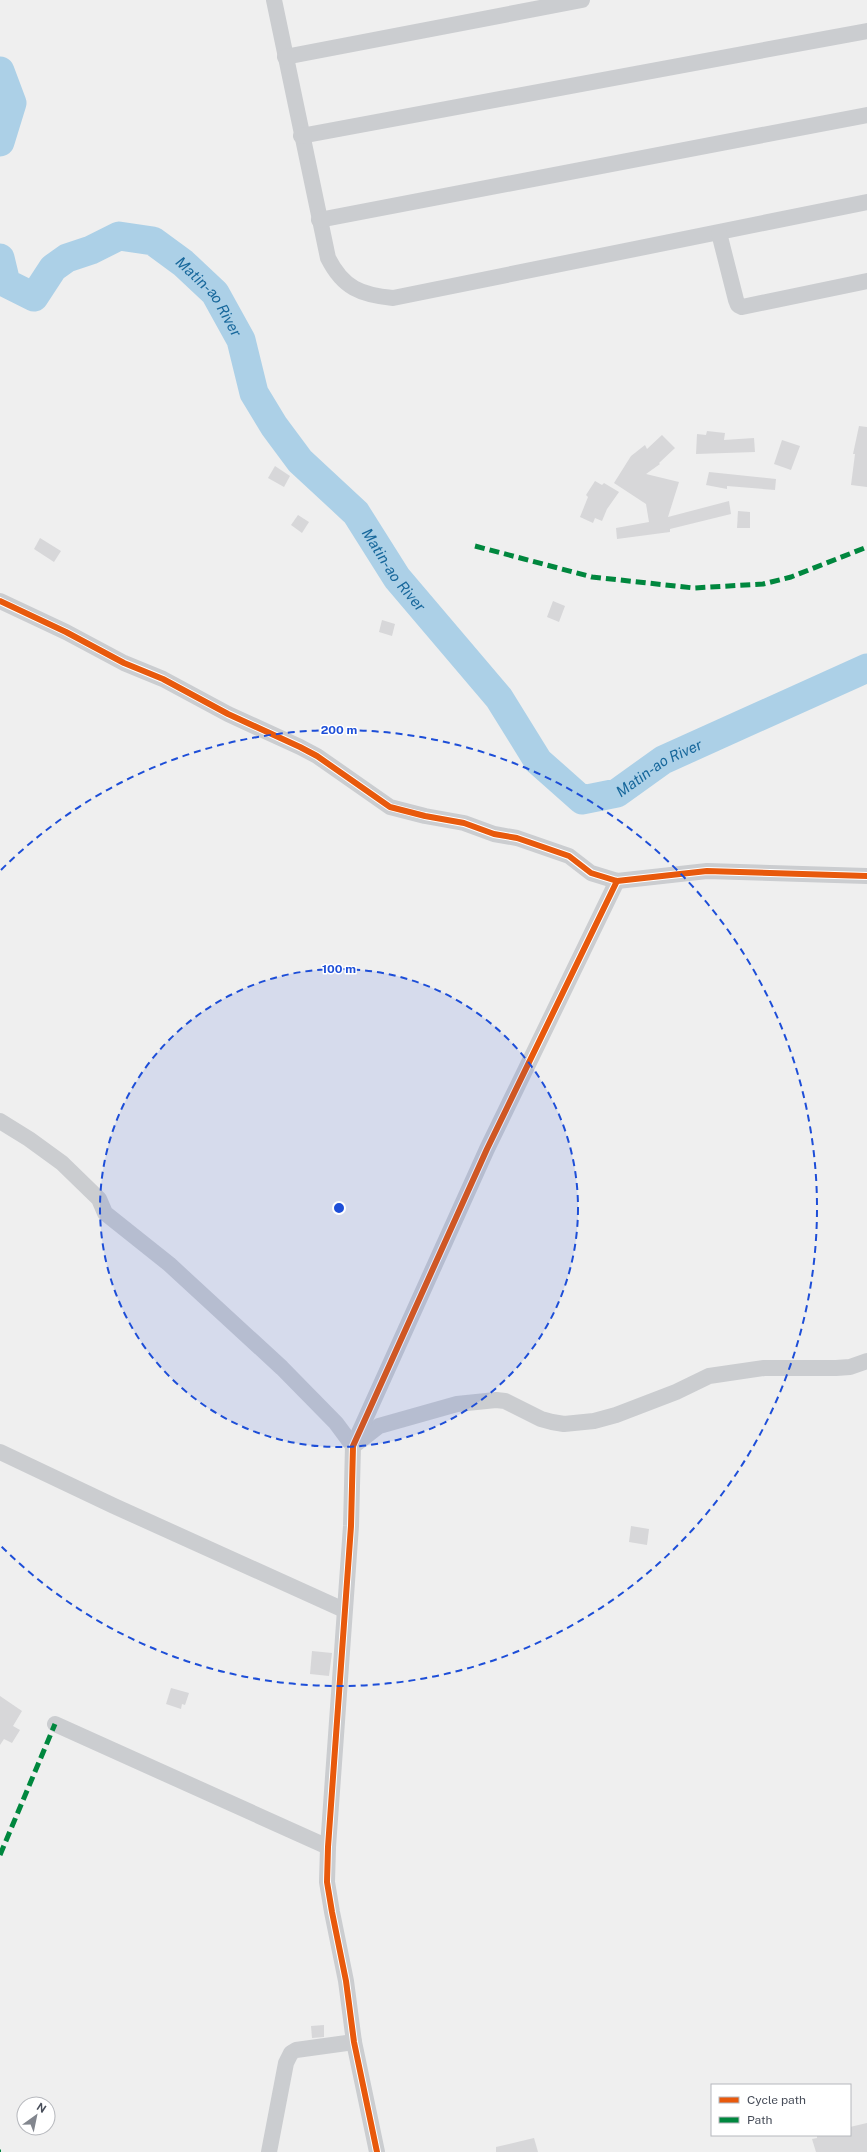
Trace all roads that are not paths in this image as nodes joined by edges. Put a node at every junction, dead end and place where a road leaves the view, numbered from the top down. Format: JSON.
{"nodes":[{"id":1,"x":274,"y":0,"type":"edge"},
{"id":2,"x":582,"y":0,"type":"edge"},
{"id":3,"x":867,"y":31,"type":"edge"},
{"id":4,"x":285,"y":57,"type":"junction"},
{"id":5,"x":867,"y":115,"type":"edge"},
{"id":6,"x":301,"y":136,"type":"junction"},
{"id":7,"x":867,"y":202,"type":"edge"},
{"id":8,"x":319,"y":220,"type":"junction"},
{"id":9,"x":719,"y":233,"type":"junction"},
{"id":10,"x":867,"y":281,"type":"edge"},
{"id":11,"x":0,"y":601,"type":"edge"},
{"id":12,"x":867,"y":876,"type":"edge"},
{"id":13,"x":617,"y":881,"type":"junction"},
{"id":14,"x":0,"y":1121,"type":"edge"},
{"id":15,"x":867,"y":1361,"type":"edge"},
{"id":16,"x":353,"y":1446,"type":"junction"},
{"id":17,"x":0,"y":1452,"type":"edge"},
{"id":18,"x":344,"y":1610,"type":"junction"},
{"id":19,"x":54,"y":1724,"type":"dead end"},
{"id":20,"x":328,"y":1847,"type":"junction"},
{"id":21,"x":354,"y":2042,"type":"junction"},
{"id":22,"x":269,"y":2152,"type":"edge"},
{"id":23,"x":377,"y":2152,"type":"edge"}],
"edges":[{"from":1,"to":4,"type":"street"},
{"from":2,"to":4,"type":"street"},
{"from":3,"to":6,"type":"street"},
{"from":4,"to":6,"type":"street"},
{"from":5,"to":8,"type":"street"},
{"from":6,"to":8,"type":"street"},
{"from":7,"to":9,"type":"street"},
{"from":8,"to":9,"type":"street"},
{"from":9,"to":10,"type":"street"},
{"from":11,"to":13,"type":"street"},
{"from":12,"to":13,"type":"street"},
{"from":13,"to":16,"type":"street"},
{"from":14,"to":16,"type":"street"},
{"from":15,"to":16,"type":"street"},
{"from":16,"to":18,"type":"street"},
{"from":17,"to":18,"type":"street"},
{"from":18,"to":20,"type":"street"},
{"from":19,"to":20,"type":"street"},
{"from":20,"to":21,"type":"street"},
{"from":21,"to":22,"type":"street"},
{"from":21,"to":23,"type":"street"}]}
